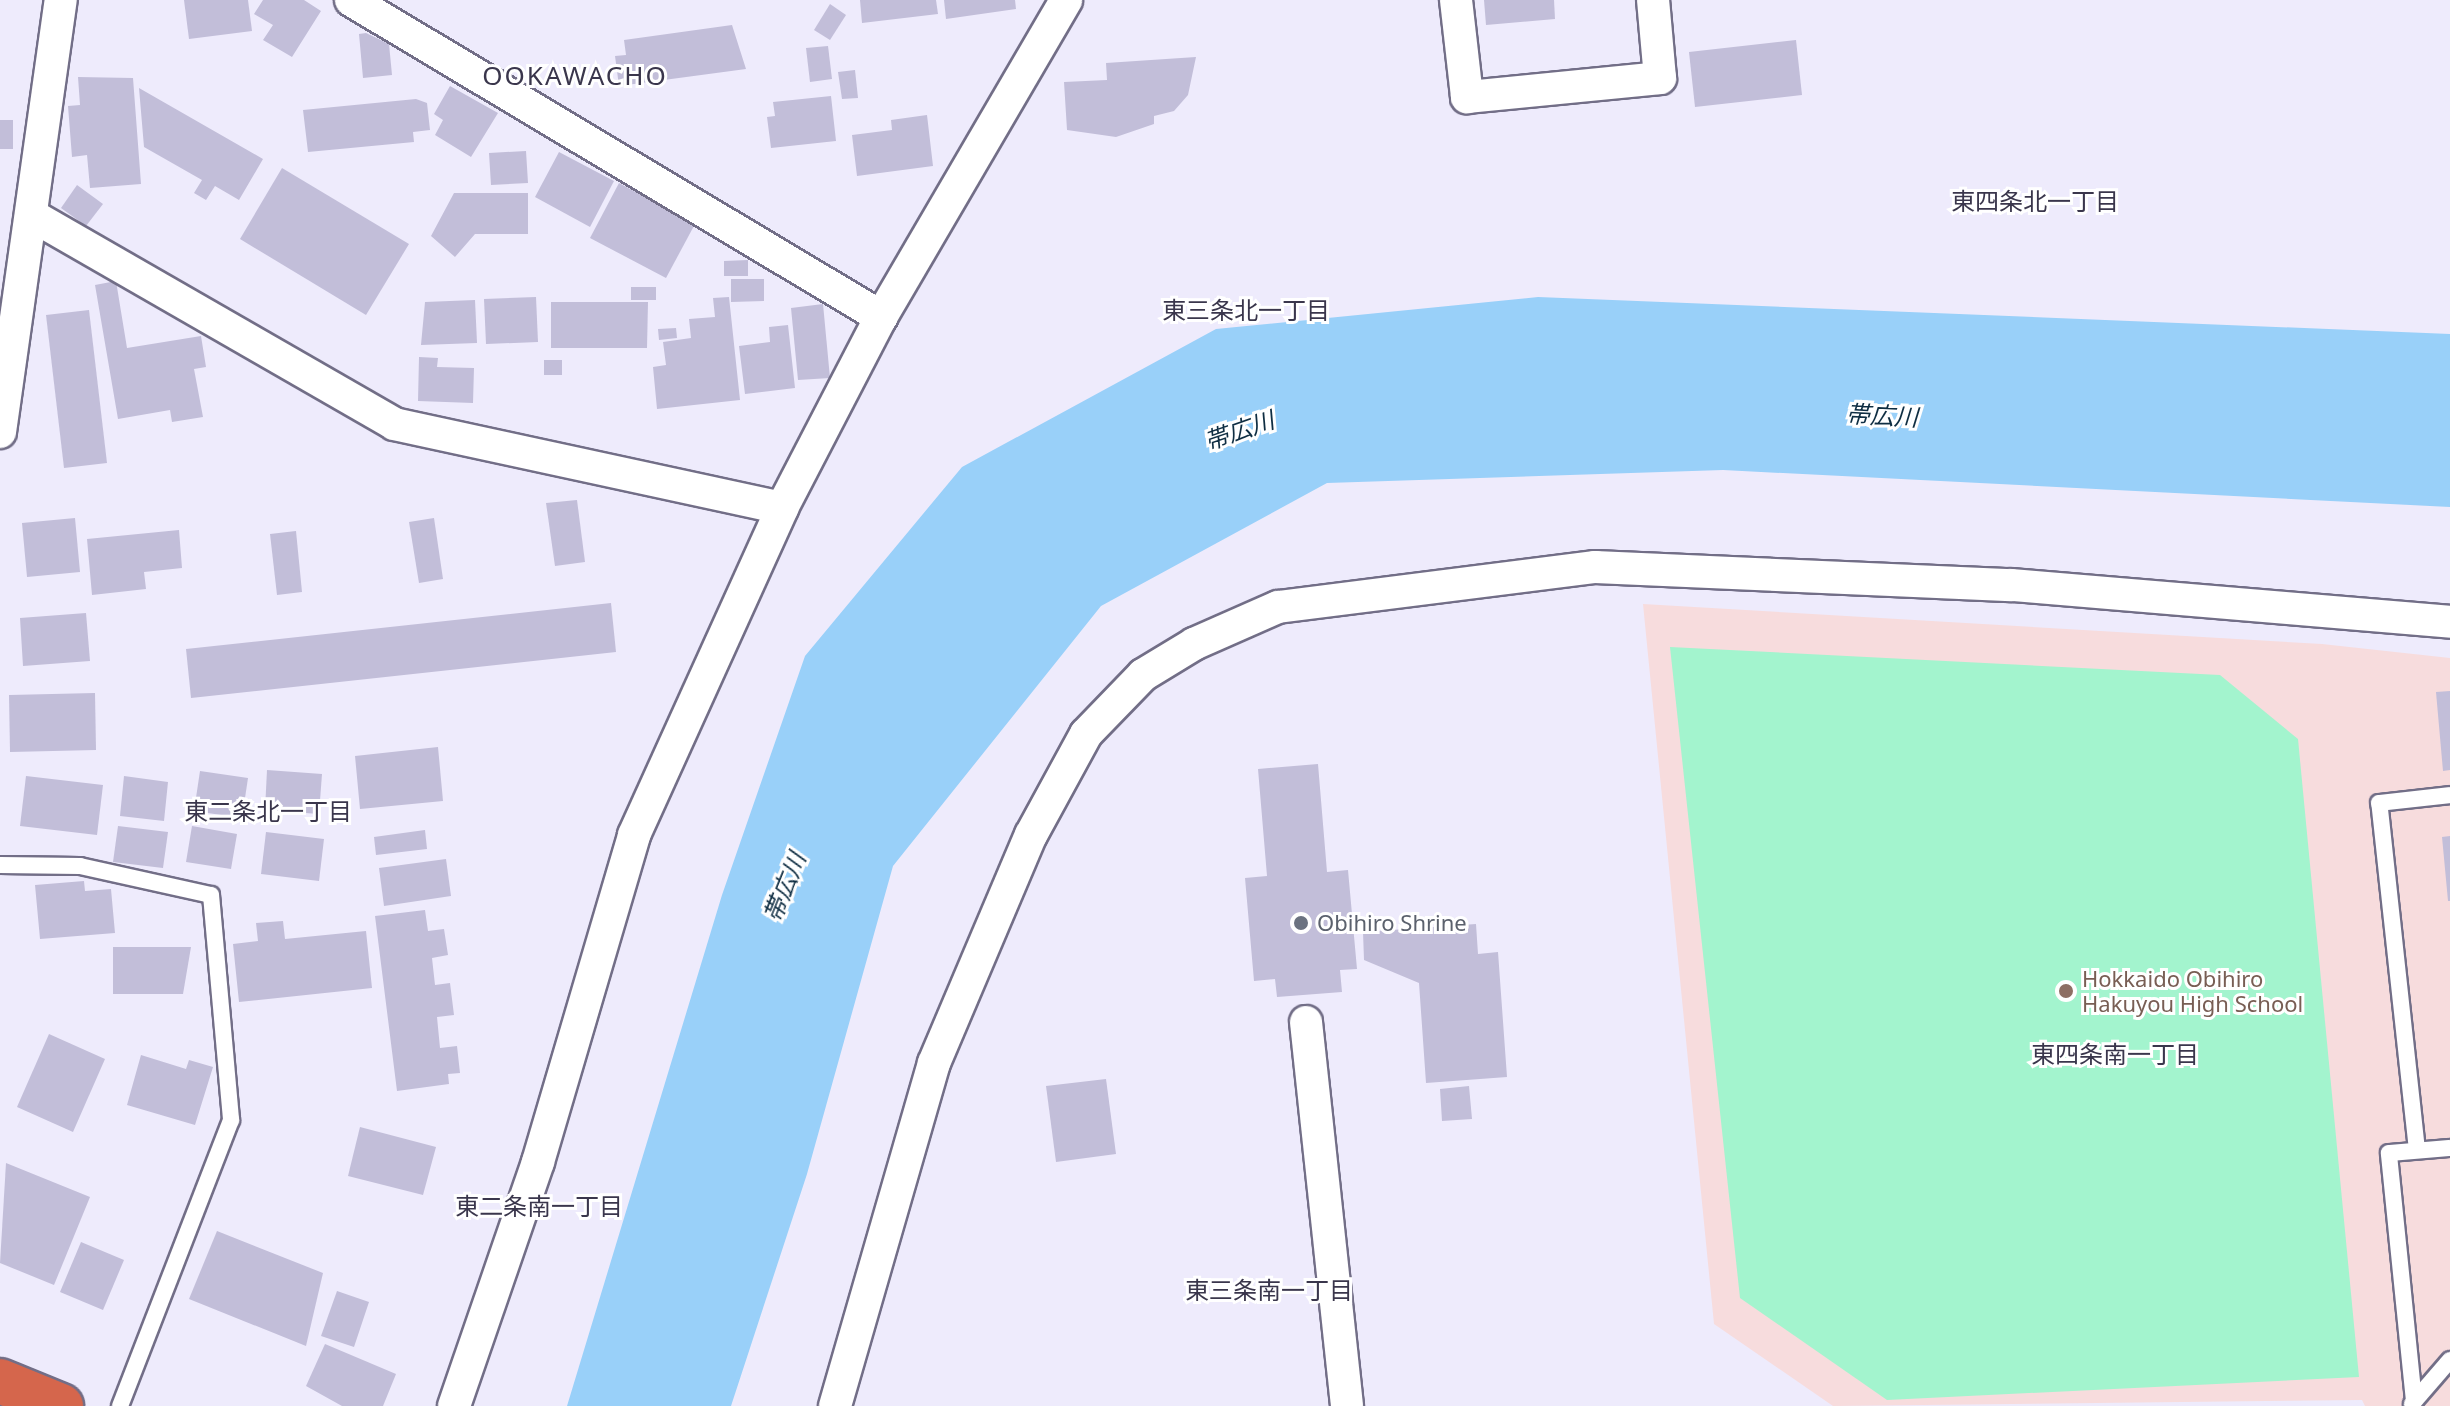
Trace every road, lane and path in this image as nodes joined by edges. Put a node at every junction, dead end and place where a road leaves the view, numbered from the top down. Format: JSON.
{"nodes":[{"id":1,"x":61,"y":0,"type":"edge"},
{"id":2,"x":351,"y":0,"type":"edge"},
{"id":3,"x":1066,"y":0,"type":"edge"},
{"id":4,"x":1456,"y":0,"type":"edge"},
{"id":5,"x":1653,"y":0,"type":"edge"},
{"id":6,"x":33,"y":216,"type":"junction"},
{"id":7,"x":881,"y":317,"type":"junction"},
{"id":8,"x":1,"y":425,"type":"edge"},
{"id":9,"x":782,"y":508,"type":"junction"},
{"id":10,"x":2450,"y":622,"type":"edge"},
{"id":11,"x":2450,"y":795,"type":"edge"},
{"id":12,"x":0,"y":865,"type":"edge"},
{"id":13,"x":1306,"y":1022,"type":"dead end"},
{"id":14,"x":2450,"y":1148,"type":"edge"},
{"id":15,"x":2417,"y":1150,"type":"junction"},
{"id":16,"x":2450,"y":1360,"type":"edge"},
{"id":17,"x":0,"y":1381,"type":"edge"},
{"id":18,"x":2412,"y":1403,"type":"edge"},
{"id":19,"x":61,"y":1406,"type":"edge"},
{"id":20,"x":120,"y":1406,"type":"edge"},
{"id":21,"x":454,"y":1406,"type":"edge"},
{"id":22,"x":835,"y":1406,"type":"edge"},
{"id":23,"x":1347,"y":1406,"type":"edge"}],
"edges":[{"from":1,"to":6,"type":"street"},
{"from":2,"to":7,"type":"street"},
{"from":3,"to":7,"type":"street"},
{"from":4,"to":5,"type":"street"},
{"from":6,"to":8,"type":"street"},
{"from":6,"to":9,"type":"street"},
{"from":7,"to":9,"type":"street"},
{"from":9,"to":21,"type":"street"},
{"from":10,"to":22,"type":"street"},
{"from":11,"to":15,"type":"lane"},
{"from":12,"to":20,"type":"lane"},
{"from":13,"to":23,"type":"street"},
{"from":14,"to":15,"type":"lane"},
{"from":15,"to":18,"type":"lane"},
{"from":16,"to":18,"type":"lane"},
{"from":17,"to":19,"type":"highway"}]}
